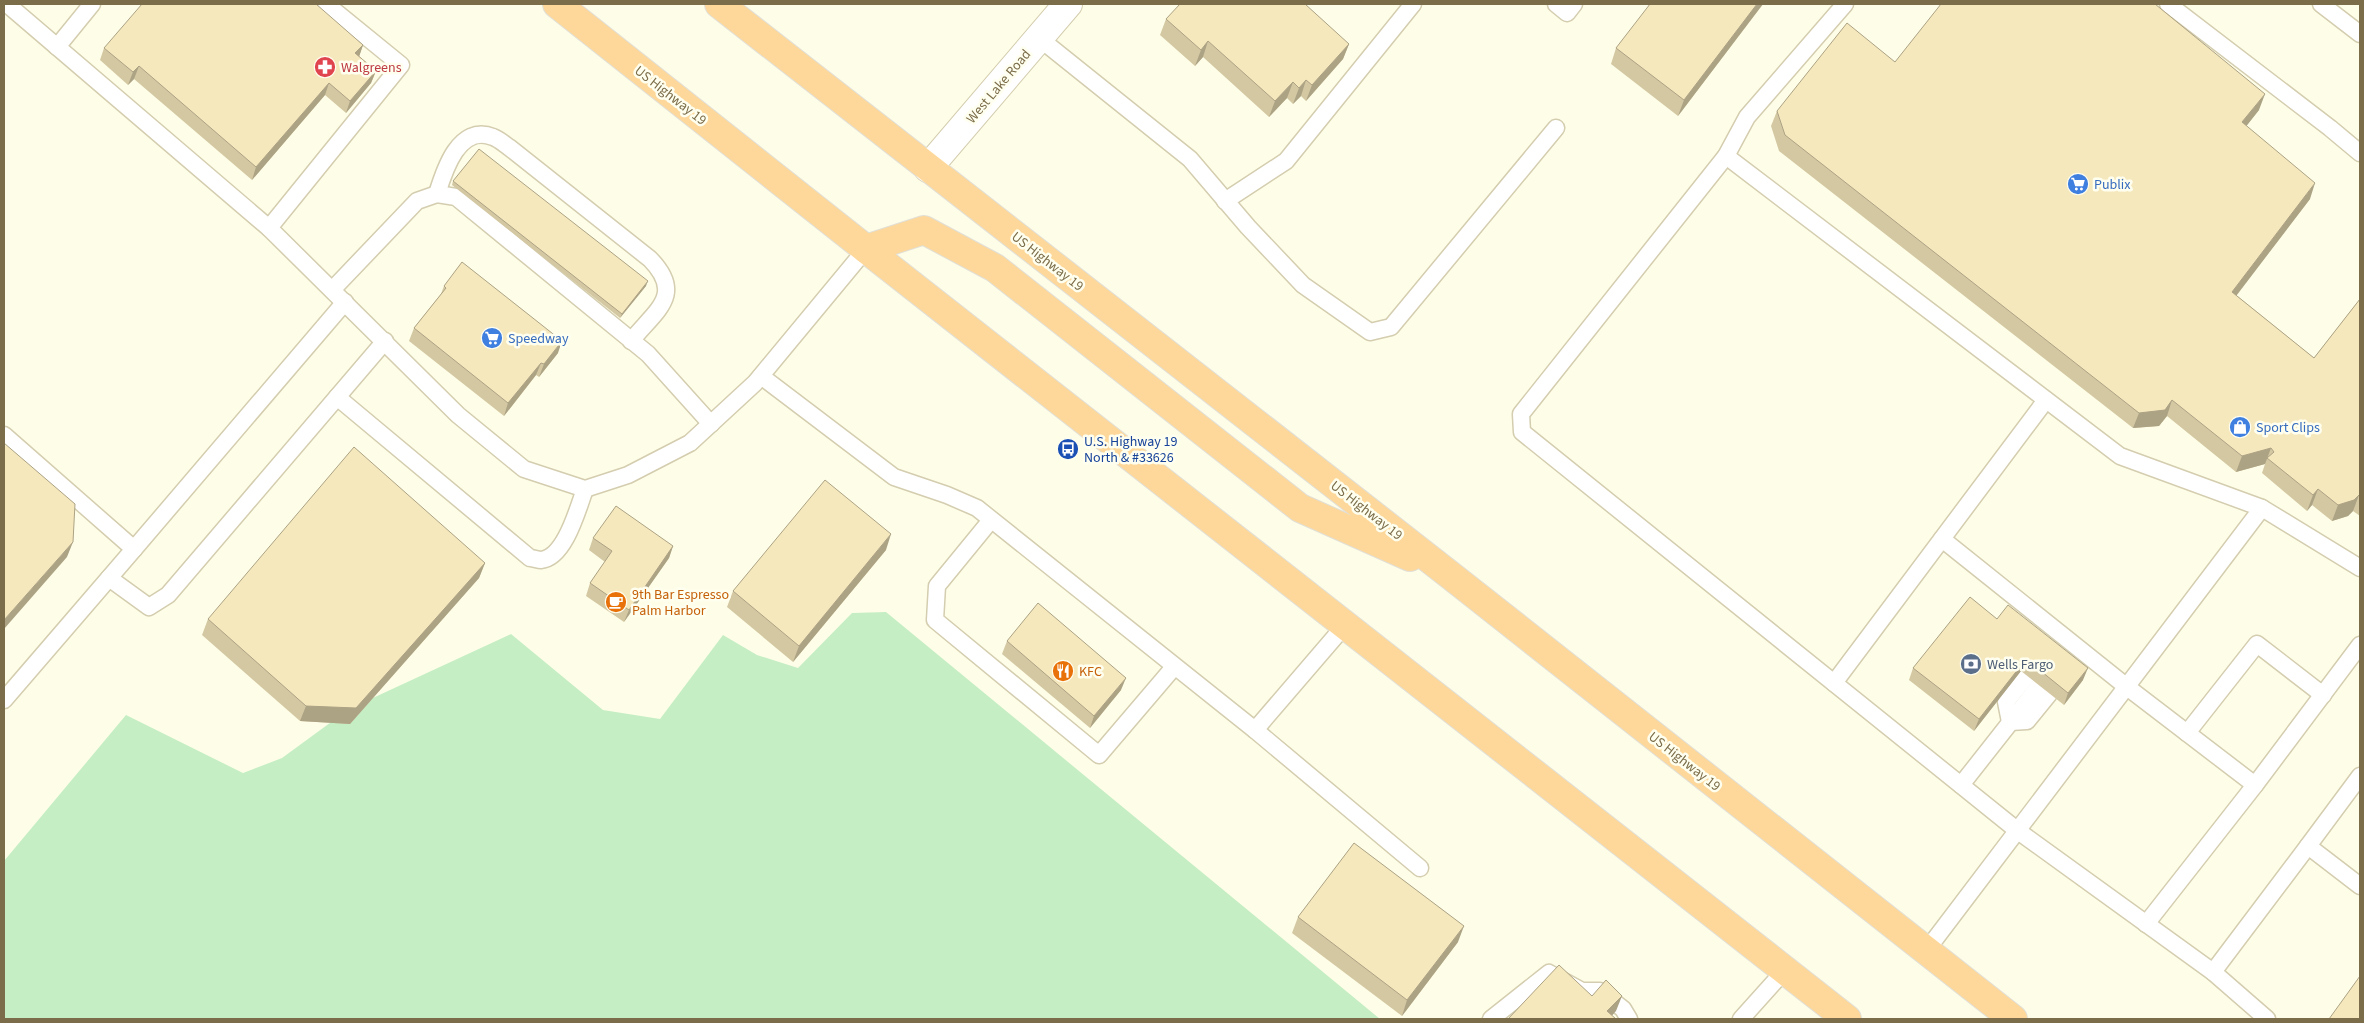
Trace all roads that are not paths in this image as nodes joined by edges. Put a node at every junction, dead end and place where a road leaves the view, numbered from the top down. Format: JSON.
{"nodes":[{"id":1,"x":7,"y":4,"type":"edge"},
{"id":2,"x":92,"y":4,"type":"edge"},
{"id":3,"x":326,"y":4,"type":"edge"},
{"id":4,"x":557,"y":4,"type":"edge"},
{"id":5,"x":719,"y":4,"type":"edge"},
{"id":6,"x":1068,"y":4,"type":"edge"},
{"id":7,"x":1413,"y":4,"type":"edge"},
{"id":8,"x":1556,"y":4,"type":"edge"},
{"id":9,"x":1574,"y":4,"type":"edge"},
{"id":10,"x":1845,"y":4,"type":"edge"},
{"id":11,"x":2168,"y":4,"type":"edge"},
{"id":12,"x":2321,"y":4,"type":"edge"},
{"id":13,"x":2360,"y":34,"type":"edge"},
{"id":14,"x":1039,"y":38,"type":"junction"},
{"id":15,"x":57,"y":47,"type":"junction"},
{"id":16,"x":1556,"y":128,"type":"dead end"},
{"id":17,"x":2360,"y":153,"type":"edge"},
{"id":18,"x":1726,"y":156,"type":"junction"},
{"id":19,"x":928,"y":168,"type":"junction"},
{"id":20,"x":437,"y":194,"type":"junction"},
{"id":21,"x":1225,"y":201,"type":"junction"},
{"id":22,"x":268,"y":228,"type":"junction"},
{"id":23,"x":866,"y":249,"type":"junction"},
{"id":24,"x":332,"y":290,"type":"junction"},
{"id":25,"x":345,"y":302,"type":"junction"},
{"id":26,"x":385,"y":341,"type":"junction"},
{"id":27,"x":631,"y":341,"type":"junction"},
{"id":28,"x":761,"y":376,"type":"junction"},
{"id":29,"x":337,"y":396,"type":"junction"},
{"id":30,"x":2046,"y":400,"type":"junction"},
{"id":31,"x":711,"y":424,"type":"junction"},
{"id":32,"x":4,"y":435,"type":"edge"},
{"id":33,"x":584,"y":489,"type":"junction"},
{"id":34,"x":2262,"y":508,"type":"junction"},
{"id":35,"x":991,"y":520,"type":"junction"},
{"id":36,"x":1942,"y":539,"type":"junction"},
{"id":37,"x":134,"y":549,"type":"junction"},
{"id":38,"x":2360,"y":568,"type":"edge"},
{"id":39,"x":1450,"y":575,"type":"junction"},
{"id":40,"x":109,"y":578,"type":"junction"},
{"id":41,"x":1346,"y":624,"type":"junction"},
{"id":42,"x":2360,"y":645,"type":"edge"},
{"id":43,"x":1174,"y":667,"type":"junction"},
{"id":44,"x":1834,"y":683,"type":"junction"},
{"id":45,"x":2127,"y":687,"type":"junction"},
{"id":46,"x":2323,"y":695,"type":"junction"},
{"id":47,"x":4,"y":700,"type":"edge"},
{"id":48,"x":2010,"y":722,"type":"junction"},
{"id":49,"x":1255,"y":730,"type":"junction"},
{"id":50,"x":2187,"y":733,"type":"junction"},
{"id":51,"x":2360,"y":776,"type":"edge"},
{"id":52,"x":1961,"y":785,"type":"junction"},
{"id":53,"x":2255,"y":785,"type":"junction"},
{"id":54,"x":2018,"y":831,"type":"junction"},
{"id":55,"x":2308,"y":846,"type":"junction"},
{"id":56,"x":1420,"y":868,"type":"dead end"},
{"id":57,"x":2360,"y":886,"type":"edge"},
{"id":58,"x":2146,"y":924,"type":"junction"},
{"id":59,"x":1926,"y":950,"type":"junction"},
{"id":60,"x":1785,"y":970,"type":"junction"},
{"id":61,"x":2212,"y":972,"type":"junction"},
{"id":62,"x":1491,"y":1019,"type":"edge"},
{"id":63,"x":1629,"y":1019,"type":"edge"},
{"id":64,"x":1741,"y":1019,"type":"edge"},
{"id":65,"x":1847,"y":1019,"type":"edge"},
{"id":66,"x":2013,"y":1019,"type":"edge"},
{"id":67,"x":2267,"y":1019,"type":"edge"}],
"edges":[{"from":1,"to":15,"type":"lane"},
{"from":2,"to":15,"type":"lane"},
{"from":3,"to":22,"type":"lane"},
{"from":4,"to":23,"type":"highway","name":"US Highway 19"},
{"from":5,"to":19,"type":"highway","name":"US Highway 19"},
{"from":6,"to":14,"type":"street","name":"West Lake Road"},
{"from":7,"to":21,"type":"lane"},
{"from":8,"to":9,"type":"lane"},
{"from":10,"to":18,"type":"lane"},
{"from":11,"to":17,"type":"lane"},
{"from":12,"to":13,"type":"lane"},
{"from":14,"to":19,"type":"street","name":"West Lake Road"},
{"from":14,"to":21,"type":"lane"},
{"from":15,"to":22,"type":"lane"},
{"from":16,"to":21,"type":"lane"},
{"from":18,"to":30,"type":"lane"},
{"from":18,"to":44,"type":"lane"},
{"from":19,"to":39,"type":"highway","name":"US Highway 19"},
{"from":20,"to":24,"type":"lane"},
{"from":20,"to":27,"type":"lane"},
{"from":20,"to":27,"type":"lane"},
{"from":22,"to":24,"type":"lane"},
{"from":23,"to":28,"type":"lane"},
{"from":23,"to":39,"type":"highway"},
{"from":23,"to":41,"type":"highway","name":"US Highway 19"},
{"from":24,"to":25,"type":"lane"},
{"from":25,"to":26,"type":"lane"},
{"from":25,"to":37,"type":"lane"},
{"from":26,"to":29,"type":"lane"},
{"from":26,"to":33,"type":"lane"},
{"from":27,"to":31,"type":"lane"},
{"from":28,"to":31,"type":"lane"},
{"from":28,"to":35,"type":"lane"},
{"from":29,"to":33,"type":"lane"},
{"from":29,"to":40,"type":"lane"},
{"from":30,"to":34,"type":"lane"},
{"from":30,"to":36,"type":"lane"},
{"from":31,"to":33,"type":"lane"},
{"from":32,"to":37,"type":"lane"},
{"from":34,"to":38,"type":"lane"},
{"from":34,"to":45,"type":"lane"},
{"from":35,"to":43,"type":"lane"},
{"from":35,"to":43,"type":"lane"},
{"from":36,"to":44,"type":"lane"},
{"from":36,"to":45,"type":"lane"},
{"from":37,"to":40,"type":"lane"},
{"from":39,"to":59,"type":"highway","name":"US Highway 19"},
{"from":40,"to":47,"type":"lane"},
{"from":41,"to":49,"type":"lane"},
{"from":41,"to":60,"type":"highway","name":"US Highway 19"},
{"from":42,"to":46,"type":"lane"},
{"from":43,"to":49,"type":"lane"},
{"from":44,"to":52,"type":"lane"},
{"from":45,"to":50,"type":"lane"},
{"from":45,"to":54,"type":"lane"},
{"from":46,"to":50,"type":"lane"},
{"from":46,"to":53,"type":"lane"},
{"from":48,"to":48,"type":"lane"},
{"from":48,"to":52,"type":"lane"},
{"from":49,"to":56,"type":"lane"},
{"from":50,"to":53,"type":"lane"},
{"from":51,"to":55,"type":"lane"},
{"from":52,"to":54,"type":"lane"},
{"from":53,"to":58,"type":"lane"},
{"from":54,"to":58,"type":"lane"},
{"from":54,"to":59,"type":"lane"},
{"from":55,"to":57,"type":"lane"},
{"from":55,"to":61,"type":"lane"},
{"from":58,"to":61,"type":"lane"},
{"from":59,"to":66,"type":"highway","name":"US Highway 19"},
{"from":60,"to":64,"type":"lane"},
{"from":60,"to":65,"type":"highway","name":"US Highway 19"},
{"from":61,"to":67,"type":"lane"},
{"from":62,"to":63,"type":"lane"}]}
